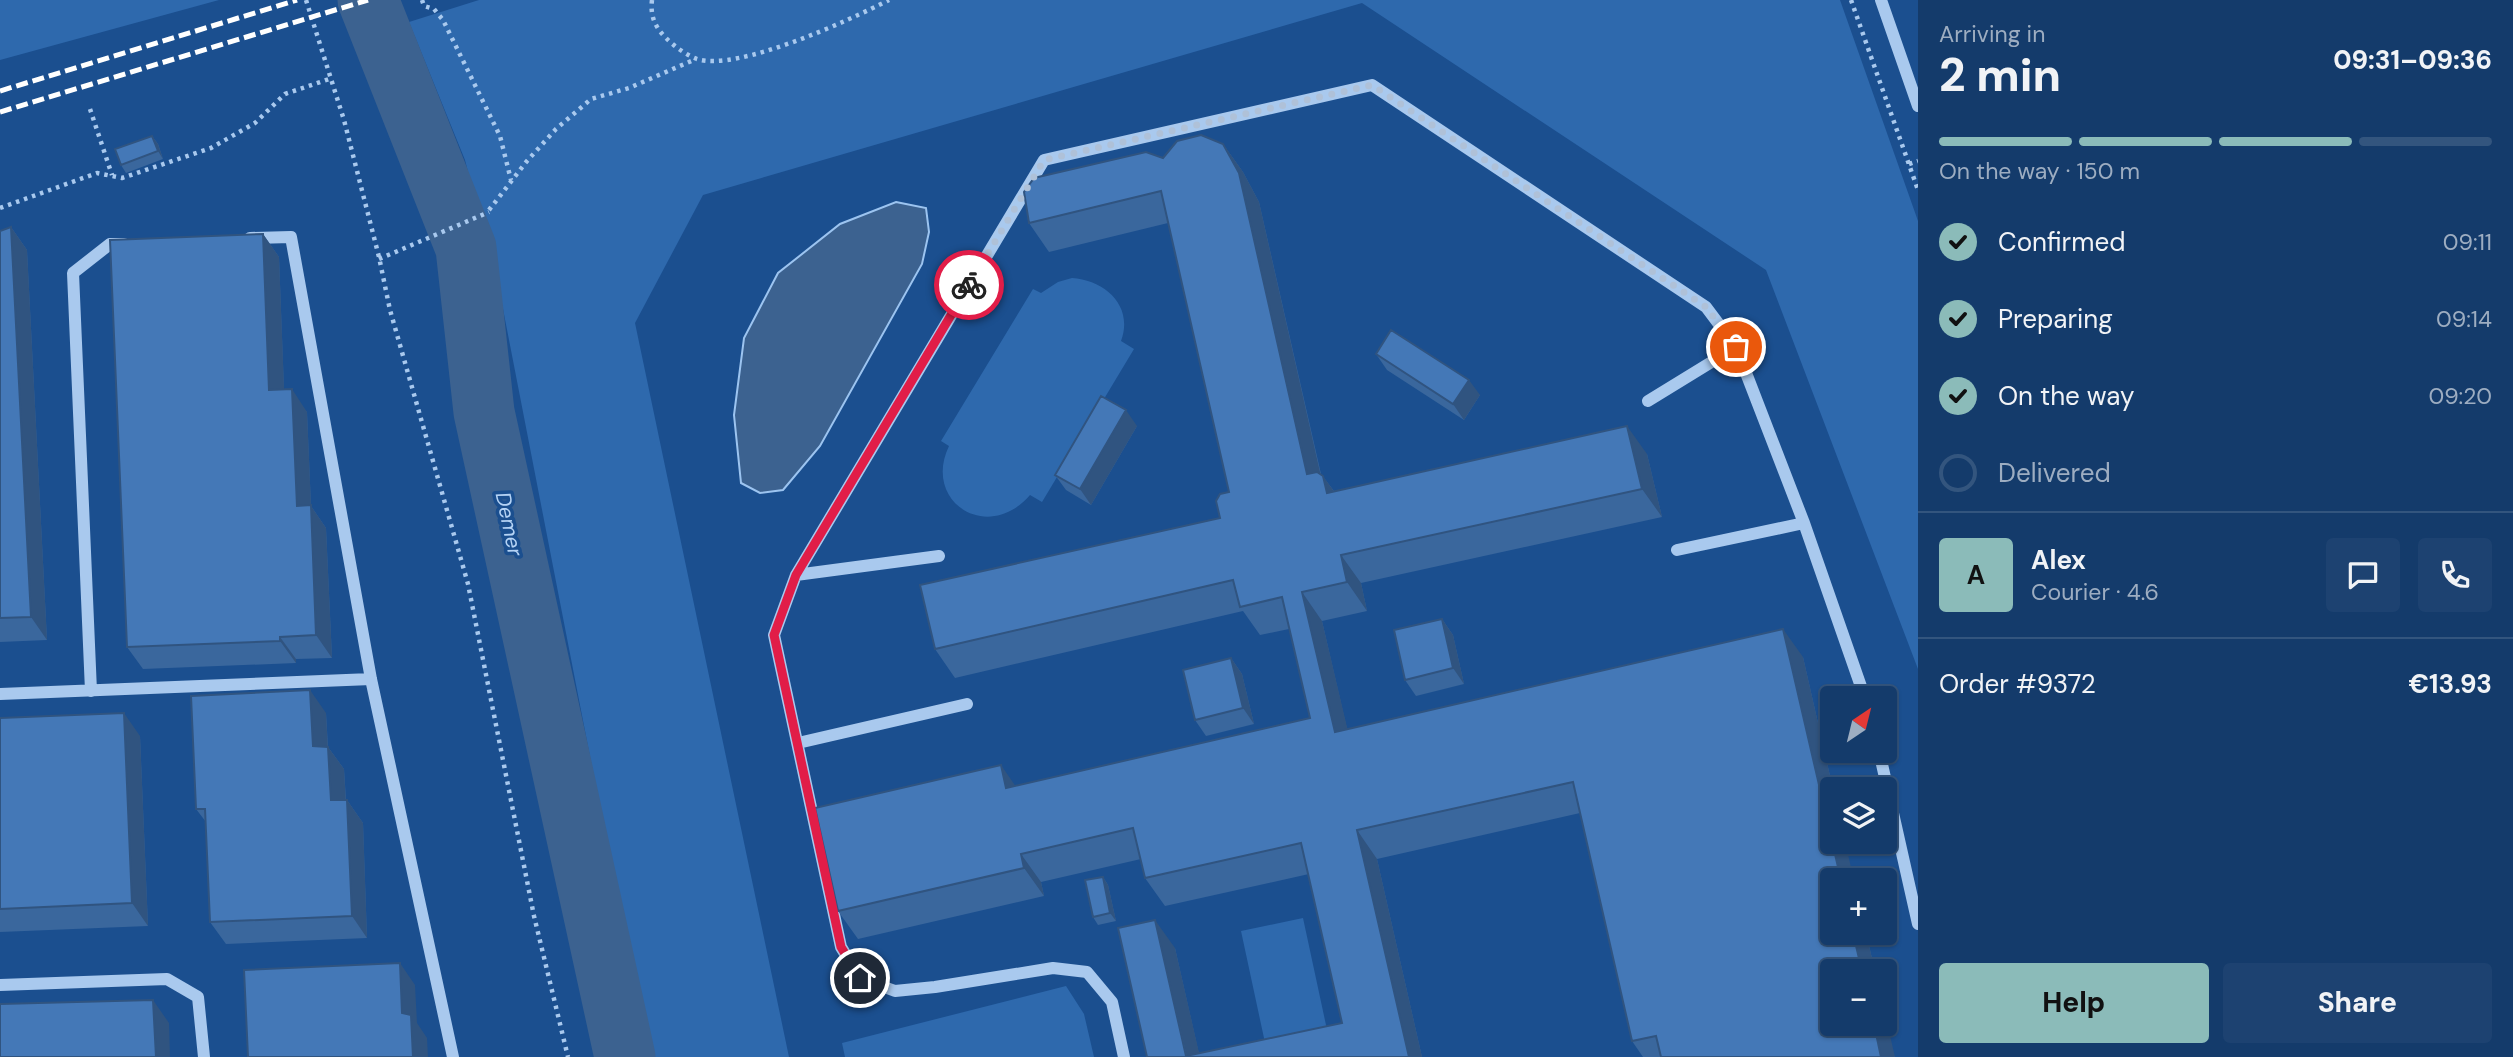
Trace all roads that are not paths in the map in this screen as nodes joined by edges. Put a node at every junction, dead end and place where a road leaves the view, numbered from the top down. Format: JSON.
{"nodes":[{"id":1,"x":1881,"y":0,"type":"edge"},
{"id":2,"x":1918,"y":106,"type":"edge"},
{"id":3,"x":235,"y":239,"type":"edge"},
{"id":4,"x":138,"y":243,"type":"edge"},
{"id":5,"x":1736,"y":347,"type":"junction"},
{"id":6,"x":1648,"y":401,"type":"dead end"},
{"id":7,"x":1804,"y":523,"type":"junction"},
{"id":8,"x":1676,"y":550,"type":"dead end"},
{"id":9,"x":939,"y":556,"type":"dead end"},
{"id":10,"x":796,"y":575,"type":"junction"},
{"id":11,"x":372,"y":679,"type":"junction"},
{"id":12,"x":1861,"y":686,"type":"edge"},
{"id":13,"x":91,"y":691,"type":"junction"},
{"id":14,"x":0,"y":694,"type":"edge"},
{"id":15,"x":967,"y":704,"type":"dead end"},
{"id":16,"x":798,"y":743,"type":"junction"},
{"id":17,"x":1882,"y":763,"type":"edge"},
{"id":18,"x":1918,"y":924,"type":"edge"},
{"id":19,"x":0,"y":985,"type":"edge"},
{"id":20,"x":204,"y":1057,"type":"edge"},
{"id":21,"x":453,"y":1057,"type":"edge"},
{"id":22,"x":1124,"y":1057,"type":"edge"}],
"edges":[{"from":1,"to":2,"type":"street"},
{"from":3,"to":11,"type":"street"},
{"from":4,"to":13,"type":"street"},
{"from":5,"to":6,"type":"street"},
{"from":5,"to":7,"type":"street"},
{"from":5,"to":10,"type":"street"},
{"from":7,"to":8,"type":"street"},
{"from":7,"to":12,"type":"street"},
{"from":9,"to":10,"type":"street"},
{"from":10,"to":16,"type":"street"},
{"from":11,"to":13,"type":"street"},
{"from":11,"to":21,"type":"street"},
{"from":13,"to":14,"type":"street"},
{"from":15,"to":16,"type":"street"},
{"from":16,"to":22,"type":"street"},
{"from":17,"to":18,"type":"street"},
{"from":19,"to":20,"type":"street"}]}
